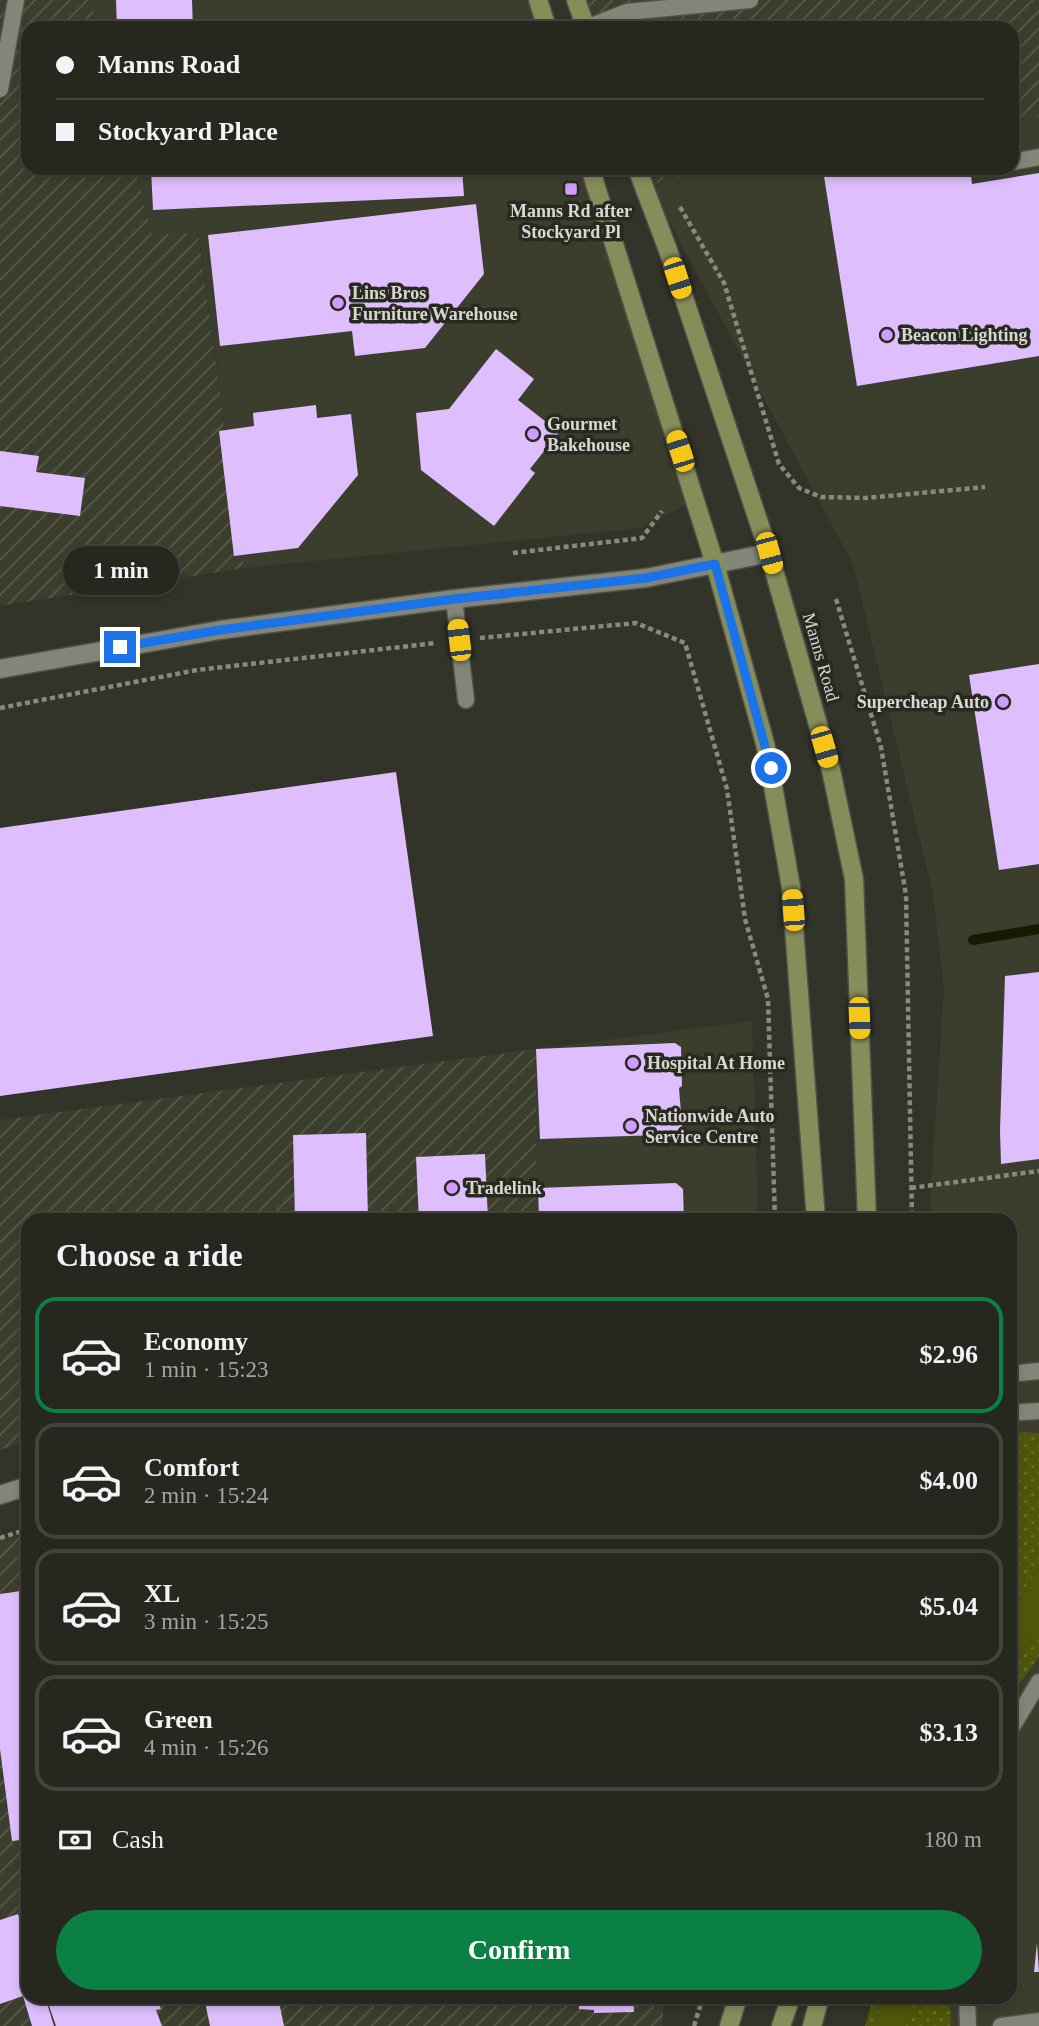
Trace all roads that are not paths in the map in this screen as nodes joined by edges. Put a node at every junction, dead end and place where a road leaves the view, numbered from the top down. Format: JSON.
{"nodes":[{"id":1,"x":16,"y":0,"type":"edge"},
{"id":2,"x":538,"y":0,"type":"edge"},
{"id":3,"x":576,"y":0,"type":"edge"},
{"id":4,"x":750,"y":0,"type":"edge"},
{"id":5,"x":545,"y":21,"type":"edge"},
{"id":6,"x":584,"y":21,"type":"edge"},
{"id":7,"x":604,"y":21,"type":"edge"},
{"id":8,"x":0,"y":89,"type":"edge"},
{"id":9,"x":1039,"y":158,"type":"edge"},
{"id":10,"x":1019,"y":161,"type":"edge"},
{"id":11,"x":592,"y":175,"type":"edge"},
{"id":12,"x":640,"y":175,"type":"edge"},
{"id":13,"x":769,"y":553,"type":"junction"},
{"id":14,"x":715,"y":564,"type":"junction"},
{"id":15,"x":454,"y":599,"type":"junction"},
{"id":16,"x":0,"y":668,"type":"edge"},
{"id":17,"x":466,"y":700,"type":"dead end"},
{"id":18,"x":815,"y":1213,"type":"edge"},
{"id":19,"x":867,"y":1213,"type":"edge"},
{"id":20,"x":1039,"y":1371,"type":"edge"},
{"id":21,"x":1017,"y":1373,"type":"edge"},
{"id":22,"x":1039,"y":1411,"type":"edge"},
{"id":23,"x":1017,"y":1413,"type":"edge"},
{"id":24,"x":21,"y":1488,"type":"edge"},
{"id":25,"x":0,"y":1495,"type":"edge"},
{"id":26,"x":1039,"y":1682,"type":"edge"},
{"id":27,"x":1017,"y":1718,"type":"edge"},
{"id":28,"x":736,"y":2004,"type":"edge"},
{"id":29,"x":789,"y":2004,"type":"edge"},
{"id":30,"x":818,"y":2004,"type":"edge"},
{"id":31,"x":967,"y":2004,"type":"edge"},
{"id":32,"x":1039,"y":2021,"type":"edge"},
{"id":33,"x":729,"y":2026,"type":"edge"},
{"id":34,"x":782,"y":2026,"type":"edge"},
{"id":35,"x":812,"y":2026,"type":"edge"},
{"id":36,"x":968,"y":2026,"type":"edge"},
{"id":37,"x":1001,"y":2026,"type":"edge"}],
"edges":[{"from":1,"to":8,"type":"lane"},
{"from":2,"to":5,"type":"main road"},
{"from":3,"to":6,"type":"main road"},
{"from":4,"to":7,"type":"lane"},
{"from":9,"to":10,"type":"lane"},
{"from":11,"to":14,"type":"main road"},
{"from":12,"to":13,"type":"main road","name":"Manns Road"},
{"from":13,"to":14,"type":"street"},
{"from":13,"to":19,"type":"main road","name":"Manns Road"},
{"from":14,"to":15,"type":"street"},
{"from":14,"to":18,"type":"main road"},
{"from":15,"to":16,"type":"street"},
{"from":15,"to":17,"type":"lane"},
{"from":20,"to":21,"type":"lane"},
{"from":22,"to":23,"type":"lane"},
{"from":24,"to":25,"type":"street"},
{"from":26,"to":27,"type":"lane"},
{"from":28,"to":33,"type":"main road"},
{"from":29,"to":34,"type":"main road"},
{"from":30,"to":35,"type":"main road"},
{"from":31,"to":36,"type":"lane"},
{"from":32,"to":37,"type":"lane"}]}
